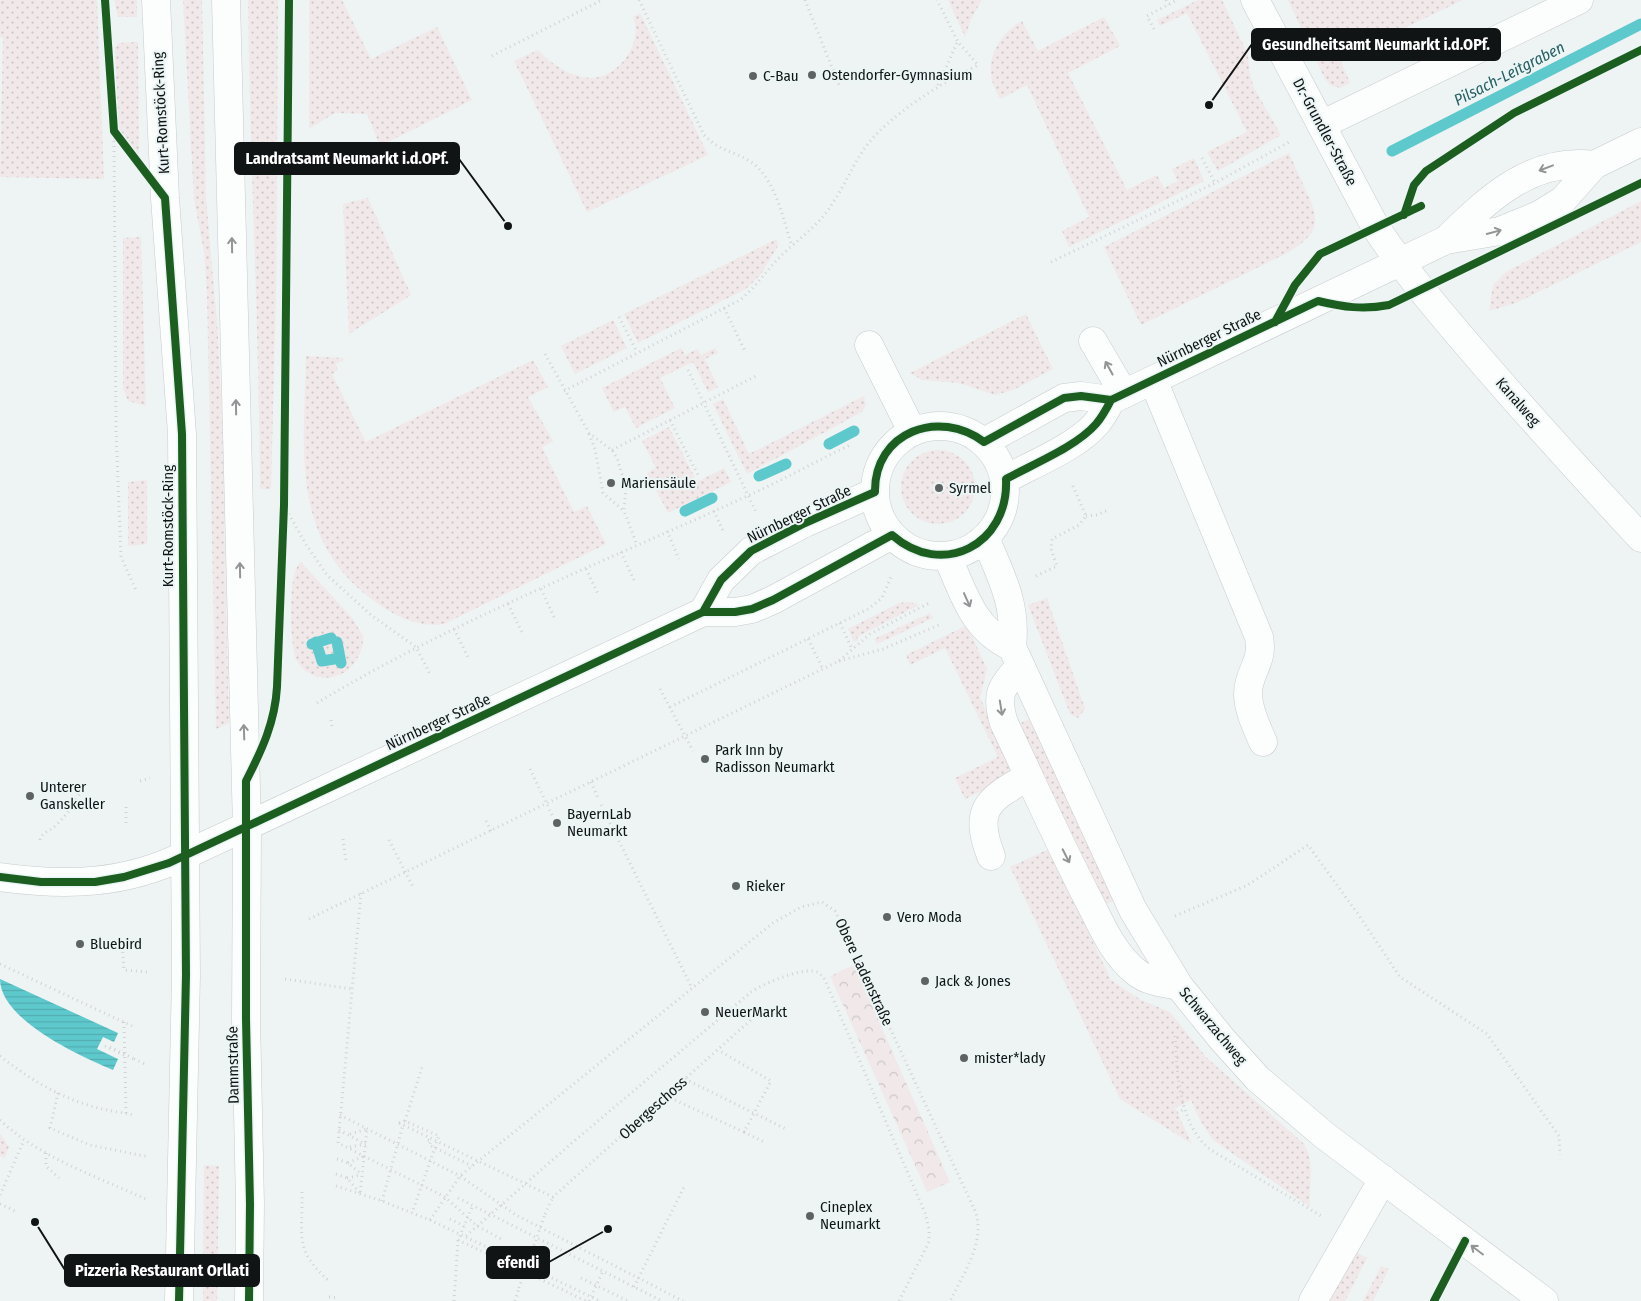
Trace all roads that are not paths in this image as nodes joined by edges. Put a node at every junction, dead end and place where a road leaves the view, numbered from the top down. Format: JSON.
{"nodes":[{"id":1,"x":156,"y":0,"type":"edge"},
{"id":2,"x":226,"y":0,"type":"edge"},
{"id":3,"x":1254,"y":0,"type":"edge"},
{"id":4,"x":1579,"y":0,"type":"edge"},
{"id":5,"x":1321,"y":125,"type":"junction"},
{"id":6,"x":1641,"y":142,"type":"edge"},
{"id":7,"x":1594,"y":165,"type":"junction"},
{"id":8,"x":1446,"y":240,"type":"junction"},
{"id":9,"x":1399,"y":262,"type":"junction"},
{"id":10,"x":1094,"y":341,"type":"dead end"},
{"id":11,"x":869,"y":345,"type":"dead end"},
{"id":12,"x":1153,"y":380,"type":"junction"},
{"id":13,"x":1118,"y":397,"type":"junction"},
{"id":14,"x":912,"y":432,"type":"junction"},
{"id":15,"x":984,"y":442,"type":"junction"},
{"id":16,"x":1006,"y":479,"type":"junction"},
{"id":17,"x":875,"y":492,"type":"junction"},
{"id":18,"x":892,"y":535,"type":"junction"},
{"id":19,"x":985,"y":538,"type":"junction"},
{"id":20,"x":1641,"y":538,"type":"edge"},
{"id":21,"x":947,"y":556,"type":"junction"},
{"id":22,"x":703,"y":612,"type":"junction"},
{"id":23,"x":1016,"y":656,"type":"junction"},
{"id":24,"x":1263,"y":742,"type":"dead end"},
{"id":25,"x":1029,"y":776,"type":"junction"},
{"id":26,"x":247,"y":828,"type":"junction"},
{"id":27,"x":185,"y":855,"type":"junction"},
{"id":28,"x":991,"y":856,"type":"dead end"},
{"id":29,"x":0,"y":878,"type":"edge"},
{"id":30,"x":1179,"y":986,"type":"junction"},
{"id":31,"x":1383,"y":1178,"type":"junction"},
{"id":32,"x":179,"y":1301,"type":"edge"},
{"id":33,"x":249,"y":1301,"type":"edge"},
{"id":34,"x":1313,"y":1301,"type":"edge"},
{"id":35,"x":1544,"y":1301,"type":"edge"}],
"edges":[{"from":1,"to":27,"type":"main road","name":"Kurt-Romstöck-Ring"},
{"from":26,"to":2,"type":"main road","one_way":true},
{"from":3,"to":5,"type":"main road","name":"Dr.-Grundler-Straße"},
{"from":4,"to":5,"type":"main road"},
{"from":5,"to":9,"type":"main road","name":"Dr.-Grundler-Straße"},
{"from":6,"to":7,"type":"main road","name":"Nürnberger Straße"},
{"from":8,"to":7,"type":"main road","name":"Nürnberger Straße","one_way":true},
{"from":7,"to":8,"type":"main road","name":"Nürnberger Straße","one_way":true},
{"from":8,"to":9,"type":"main road","name":"Nürnberger Straße"},
{"from":9,"to":12,"type":"main road","name":"Nürnberger Straße"},
{"from":9,"to":20,"type":"main road","name":"Kanalweg"},
{"from":13,"to":10,"type":"main road","one_way":true},
{"from":11,"to":14,"type":"main road"},
{"from":12,"to":13,"type":"main road","name":"Nürnberger Straße"},
{"from":12,"to":24,"type":"main road"},
{"from":13,"to":15,"type":"main road"},
{"from":13,"to":16,"type":"main road"},
{"from":14,"to":15,"type":"main road"},
{"from":14,"to":17,"type":"main road"},
{"from":15,"to":16,"type":"main road"},
{"from":16,"to":19,"type":"main road"},
{"from":17,"to":18,"type":"main road"},
{"from":17,"to":22,"type":"main road","name":"Nürnberger Straße"},
{"from":18,"to":21,"type":"main road"},
{"from":18,"to":22,"type":"main road","name":"Nürnberger Straße"},
{"from":19,"to":21,"type":"main road"},
{"from":19,"to":23,"type":"main road","name":"Schwarzachweg"},
{"from":21,"to":23,"type":"main road","one_way":true},
{"from":22,"to":26,"type":"main road","name":"Nürnberger Straße"},
{"from":23,"to":25,"type":"main road","one_way":true},
{"from":23,"to":30,"type":"main road","name":"Schwarzachweg"},
{"from":25,"to":28,"type":"main road"},
{"from":25,"to":30,"type":"main road","one_way":true},
{"from":26,"to":27,"type":"main road","name":"Nürnberger Straße"},
{"from":26,"to":33,"type":"main road","name":"Dammstraße"},
{"from":27,"to":29,"type":"main road","name":"Nürnberger Straße"},
{"from":27,"to":32,"type":"main road"},
{"from":30,"to":31,"type":"main road","name":"Schwarzachweg"},
{"from":31,"to":34,"type":"main road"},
{"from":35,"to":31,"type":"main road","name":"Schwarzachweg","one_way":true}]}
